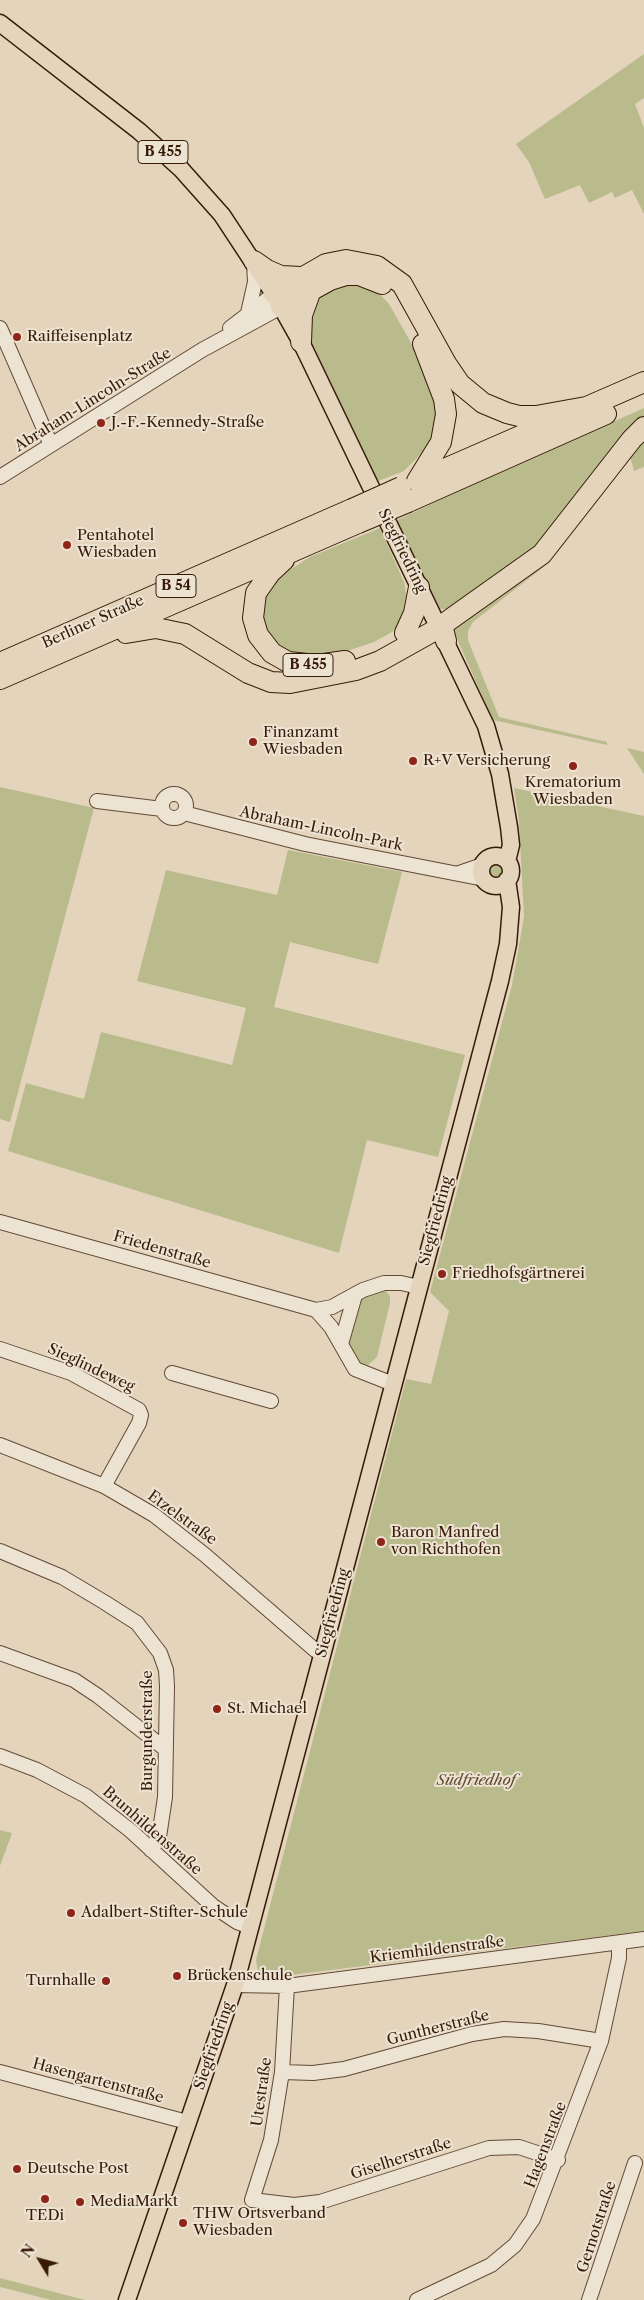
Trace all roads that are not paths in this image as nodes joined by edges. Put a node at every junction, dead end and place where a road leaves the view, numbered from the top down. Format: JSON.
{"nodes":[{"id":1,"x":0,"y":23,"type":"edge"},
{"id":2,"x":254,"y":261,"type":"junction"},
{"id":3,"x":306,"y":283,"type":"junction"},
{"id":4,"x":278,"y":300,"type":"junction"},
{"id":5,"x":248,"y":313,"type":"junction"},
{"id":6,"x":0,"y":328,"type":"edge"},
{"id":7,"x":301,"y":342,"type":"junction"},
{"id":8,"x":202,"y":350,"type":"junction"},
{"id":9,"x":644,"y":382,"type":"edge"},
{"id":10,"x":644,"y":397,"type":"edge"},
{"id":11,"x":586,"y":407,"type":"junction"},
{"id":12,"x":644,"y":427,"type":"edge"},
{"id":13,"x":50,"y":444,"type":"junction"},
{"id":14,"x":0,"y":477,"type":"edge"},
{"id":15,"x":409,"y":490,"type":"junction"},
{"id":16,"x":355,"y":516,"type":"junction"},
{"id":17,"x":293,"y":551,"type":"junction"},
{"id":18,"x":419,"y":587,"type":"junction"},
{"id":19,"x":405,"y":633,"type":"junction"},
{"id":20,"x":446,"y":642,"type":"junction"},
{"id":21,"x":83,"y":644,"type":"junction"},
{"id":22,"x":0,"y":663,"type":"edge"},
{"id":23,"x":0,"y":679,"type":"edge"},
{"id":24,"x":97,"y":801,"type":"dead end"},
{"id":25,"x":162,"y":809,"type":"junction"},
{"id":26,"x":184,"y":812,"type":"junction"},
{"id":27,"x":495,"y":871,"type":"junction"},
{"id":28,"x":0,"y":1222,"type":"edge"},
{"id":29,"x":419,"y":1287,"type":"junction"},
{"id":30,"x":355,"y":1295,"type":"junction"},
{"id":31,"x":316,"y":1310,"type":"junction"},
{"id":32,"x":341,"y":1344,"type":"junction"},
{"id":33,"x":0,"y":1349,"type":"edge"},
{"id":34,"x":172,"y":1373,"type":"dead end"},
{"id":35,"x":393,"y":1384,"type":"junction"},
{"id":36,"x":271,"y":1401,"type":"dead end"},
{"id":37,"x":0,"y":1445,"type":"edge"},
{"id":38,"x":104,"y":1486,"type":"junction"},
{"id":39,"x":0,"y":1551,"type":"edge"},
{"id":40,"x":0,"y":1653,"type":"edge"},
{"id":41,"x":322,"y":1654,"type":"junction"},
{"id":42,"x":164,"y":1748,"type":"junction"},
{"id":43,"x":0,"y":1756,"type":"edge"},
{"id":44,"x":152,"y":1850,"type":"junction"},
{"id":45,"x":250,"y":1927,"type":"junction"},
{"id":46,"x":644,"y":1940,"type":"edge"},
{"id":47,"x":618,"y":1942,"type":"junction"},
{"id":48,"x":235,"y":1985,"type":"junction"},
{"id":49,"x":287,"y":1986,"type":"junction"},
{"id":50,"x":601,"y":2041,"type":"junction"},
{"id":51,"x":0,"y":2072,"type":"edge"},
{"id":52,"x":282,"y":2072,"type":"junction"},
{"id":53,"x":187,"y":2122,"type":"junction"},
{"id":54,"x":558,"y":2160,"type":"junction"},
{"id":55,"x":635,"y":2163,"type":"dead end"},
{"id":56,"x":252,"y":2200,"type":"joint"},
{"id":57,"x":127,"y":2300,"type":"edge"},
{"id":58,"x":417,"y":2300,"type":"edge"},
{"id":59,"x":589,"y":2300,"type":"edge"}],
"edges":[{"from":1,"to":2,"type":"main road","number":"B 455"},
{"from":2,"to":3,"type":"highway","number":"B 455"},
{"from":2,"to":4,"type":"main road","number":"B 455"},
{"from":2,"to":5,"type":"street"},
{"from":3,"to":4,"type":"highway"},
{"from":3,"to":7,"type":"highway"},
{"from":3,"to":11,"type":"highway"},
{"from":3,"to":15,"type":"highway"},
{"from":4,"to":5,"type":"street","name":"Abraham-Lincoln-Straße"},
{"from":4,"to":7,"type":"main road","name":"Siegfriedring","number":"B 455"},
{"from":4,"to":8,"type":"street","name":"Abraham-Lincoln-Straße"},
{"from":5,"to":8,"type":"street","name":"Abraham-Lincoln-Straße"},
{"from":6,"to":13,"type":"street"},
{"from":7,"to":18,"type":"main road","name":"Siegfriedring","number":"B 455"},
{"from":8,"to":13,"type":"street","name":"Abraham-Lincoln-Straße"},
{"from":9,"to":11,"type":"highway"},
{"from":10,"to":15,"type":"highway","number":"B 455"},
{"from":11,"to":15,"type":"highway"},
{"from":12,"to":20,"type":"highway"},
{"from":13,"to":14,"type":"street","name":"Abraham-Lincoln-Straße"},
{"from":15,"to":16,"type":"highway","number":"B 455","bridge":true},
{"from":16,"to":17,"type":"highway","number":"B 455"},
{"from":16,"to":22,"type":"highway","name":"Berliner Straße","number":"B 54"},
{"from":17,"to":19,"type":"highway","number":"B 455"},
{"from":17,"to":21,"type":"highway","number":"B 54"},
{"from":18,"to":19,"type":"highway"},
{"from":18,"to":20,"type":"main road","name":"Siegfriedring","number":"B 455"},
{"from":19,"to":20,"type":"highway"},
{"from":20,"to":21,"type":"highway"},
{"from":20,"to":27,"type":"main road","name":"Siegfriedring"},
{"from":21,"to":23,"type":"highway","name":"Berliner Straße","number":"B 54"},
{"from":24,"to":25,"type":"street","name":"Abraham-Lincoln-Park"},
{"from":25,"to":26,"type":"street","name":"Abraham-Lincoln-Park"},
{"from":25,"to":26,"type":"street"},
{"from":26,"to":27,"type":"street","name":"Abraham-Lincoln-Park"},
{"from":27,"to":29,"type":"main road","name":"Siegfriedring"},
{"from":28,"to":31,"type":"street","name":"Friedenstraße"},
{"from":29,"to":30,"type":"street"},
{"from":29,"to":35,"type":"main road","name":"Siegfriedring"},
{"from":30,"to":31,"type":"street"},
{"from":30,"to":32,"type":"street"},
{"from":31,"to":32,"type":"street"},
{"from":32,"to":35,"type":"street"},
{"from":33,"to":38,"type":"street","name":"Sieglindeweg"},
{"from":34,"to":36,"type":"street"},
{"from":35,"to":41,"type":"main road","name":"Siegfriedring"},
{"from":37,"to":38,"type":"street","name":"Etzelstraße"},
{"from":38,"to":41,"type":"street","name":"Etzelstraße"},
{"from":39,"to":42,"type":"street","name":"Burgunderstraße"},
{"from":40,"to":42,"type":"street"},
{"from":41,"to":45,"type":"main road","name":"Siegfriedring"},
{"from":42,"to":44,"type":"street","name":"Burgunderstraße"},
{"from":43,"to":44,"type":"street","name":"Brunhildenstraße"},
{"from":44,"to":45,"type":"street","name":"Brunhildenstraße"},
{"from":45,"to":48,"type":"main road","name":"Siegfriedring"},
{"from":46,"to":47,"type":"street","name":"Kriemhildenstraße"},
{"from":47,"to":49,"type":"street","name":"Kriemhildenstraße"},
{"from":47,"to":50,"type":"street","name":"Hagenstraße"},
{"from":48,"to":49,"type":"street","name":"Kriemhildenstraße"},
{"from":48,"to":53,"type":"main road","name":"Siegfriedring"},
{"from":49,"to":52,"type":"street","name":"Utestraße"},
{"from":50,"to":52,"type":"street","name":"Guntherstraße"},
{"from":50,"to":54,"type":"street","name":"Hagenstraße"},
{"from":51,"to":53,"type":"street","name":"Hasengartenstraße"},
{"from":52,"to":56,"type":"street","name":"Utestraße"},
{"from":53,"to":57,"type":"main road","name":"Siegfriedring"},
{"from":54,"to":56,"type":"street","name":"Giselherstraße"},
{"from":54,"to":58,"type":"street","name":"Hagenstraße"},
{"from":55,"to":59,"type":"street","name":"Gernotstraße"}]}
